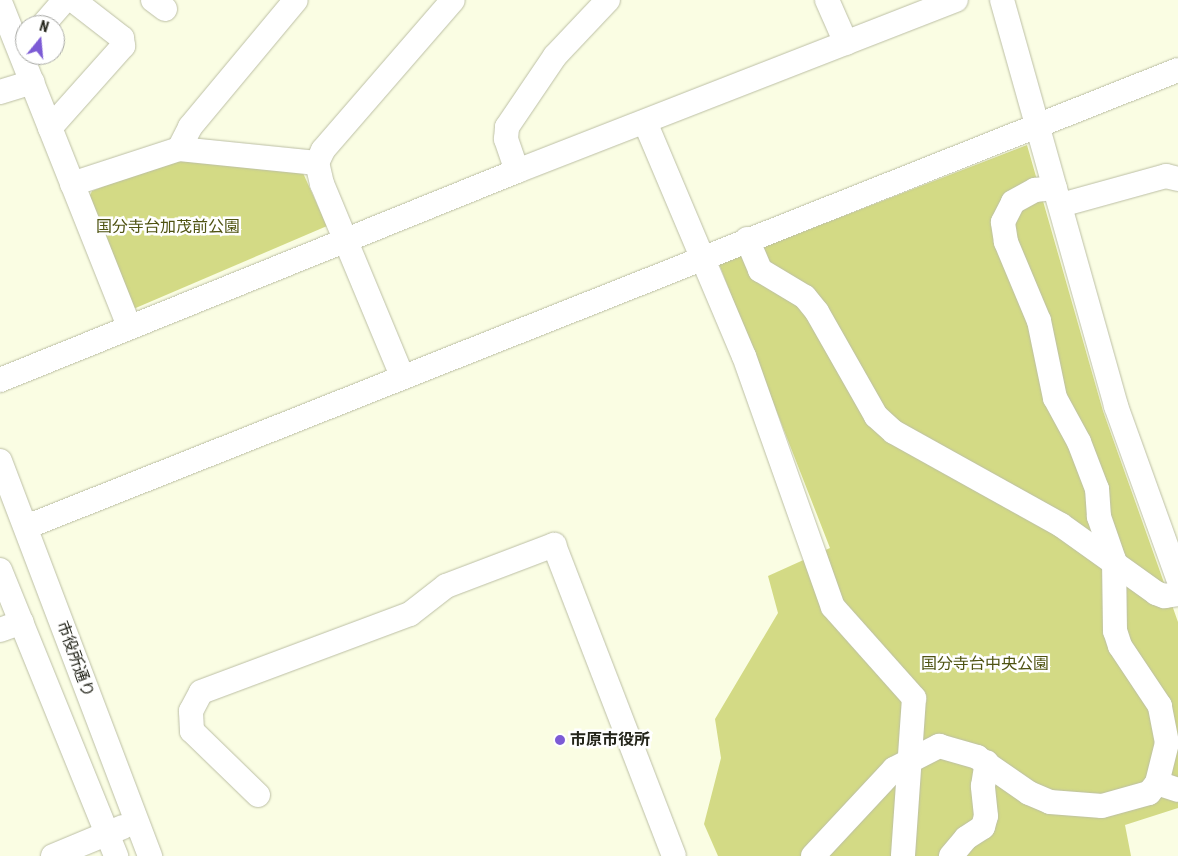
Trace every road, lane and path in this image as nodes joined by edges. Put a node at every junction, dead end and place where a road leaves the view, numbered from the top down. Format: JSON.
{"nodes":[{"id":1,"x":65,"y":0,"type":"edge"},
{"id":2,"x":73,"y":0,"type":"edge"},
{"id":3,"x":296,"y":0,"type":"edge"},
{"id":4,"x":453,"y":0,"type":"edge"},
{"id":5,"x":608,"y":0,"type":"edge"},
{"id":6,"x":827,"y":0,"type":"edge"},
{"id":7,"x":956,"y":0,"type":"edge"},
{"id":8,"x":1002,"y":0,"type":"edge"},
{"id":9,"x":0,"y":2,"type":"edge"},
{"id":10,"x":52,"y":15,"type":"edge"},
{"id":11,"x":15,"y":34,"type":"edge"},
{"id":12,"x":846,"y":43,"type":"junction"},
{"id":13,"x":27,"y":65,"type":"edge"},
{"id":14,"x":1178,"y":70,"type":"edge"},
{"id":15,"x":32,"y":82,"type":"junction"},
{"id":16,"x":0,"y":92,"type":"edge"},
{"id":17,"x":645,"y":122,"type":"junction"},
{"id":18,"x":1036,"y":126,"type":"junction"},
{"id":19,"x":50,"y":128,"type":"junction"},
{"id":20,"x":179,"y":149,"type":"junction"},
{"id":21,"x":317,"y":163,"type":"junction"},
{"id":22,"x":517,"y":171,"type":"junction"},
{"id":23,"x":1178,"y":179,"type":"edge"},
{"id":24,"x":72,"y":184,"type":"junction"},
{"id":25,"x":1058,"y":197,"type":"junction"},
{"id":26,"x":747,"y":239,"type":"junction"},
{"id":27,"x":345,"y":241,"type":"junction"},
{"id":28,"x":701,"y":256,"type":"junction"},
{"id":29,"x":129,"y":326,"type":"junction"},
{"id":30,"x":402,"y":376,"type":"junction"},
{"id":31,"x":0,"y":380,"type":"edge"},
{"id":32,"x":0,"y":461,"type":"edge"},
{"id":33,"x":26,"y":527,"type":"junction"},
{"id":34,"x":1173,"y":547,"type":"edge"},
{"id":35,"x":1114,"y":560,"type":"junction"},
{"id":36,"x":0,"y":570,"type":"edge"},
{"id":37,"x":1178,"y":578,"type":"edge"},
{"id":38,"x":1178,"y":594,"type":"edge"},
{"id":39,"x":11,"y":626,"type":"edge"},
{"id":40,"x":908,"y":761,"type":"junction"},
{"id":41,"x":987,"y":762,"type":"junction"},
{"id":42,"x":1167,"y":787,"type":"edge"},
{"id":43,"x":258,"y":795,"type":"dead end"},
{"id":44,"x":135,"y":822,"type":"junction"},
{"id":45,"x":108,"y":833,"type":"junction"},
{"id":46,"x":53,"y":856,"type":"edge"},
{"id":47,"x":116,"y":856,"type":"edge"},
{"id":48,"x":150,"y":856,"type":"edge"},
{"id":49,"x":674,"y":856,"type":"edge"},
{"id":50,"x":813,"y":856,"type":"edge"},
{"id":51,"x":903,"y":856,"type":"edge"},
{"id":52,"x":951,"y":856,"type":"edge"}],
"edges":[{"from":1,"to":10,"type":"street"},
{"from":2,"to":19,"type":"street"},
{"from":3,"to":20,"type":"street"},
{"from":4,"to":21,"type":"street"},
{"from":5,"to":22,"type":"street"},
{"from":6,"to":12,"type":"street"},
{"from":7,"to":12,"type":"street"},
{"from":8,"to":18,"type":"street"},
{"from":9,"to":11,"type":"street"},
{"from":12,"to":17,"type":"street"},
{"from":13,"to":15,"type":"street"},
{"from":14,"to":18,"type":"street"},
{"from":15,"to":16,"type":"street"},
{"from":15,"to":19,"type":"street"},
{"from":17,"to":22,"type":"street"},
{"from":17,"to":28,"type":"street"},
{"from":18,"to":25,"type":"street"},
{"from":18,"to":26,"type":"street"},
{"from":19,"to":24,"type":"street"},
{"from":20,"to":21,"type":"street"},
{"from":20,"to":24,"type":"street"},
{"from":21,"to":27,"type":"street"},
{"from":22,"to":27,"type":"street"},
{"from":23,"to":25,"type":"street"},
{"from":24,"to":29,"type":"street"},
{"from":25,"to":34,"type":"street"},
{"from":25,"to":35,"type":"street"},
{"from":26,"to":28,"type":"street"},
{"from":26,"to":35,"type":"street"},
{"from":27,"to":29,"type":"street"},
{"from":27,"to":30,"type":"street"},
{"from":28,"to":30,"type":"street"},
{"from":28,"to":40,"type":"street"},
{"from":29,"to":31,"type":"street"},
{"from":30,"to":33,"type":"street"},
{"from":32,"to":33,"type":"street","name":"市役所通り"},
{"from":33,"to":44,"type":"street","name":"市役所通り"},
{"from":34,"to":37,"type":"street"},
{"from":35,"to":38,"type":"street"},
{"from":35,"to":42,"type":"street"},
{"from":36,"to":39,"type":"street"},
{"from":39,"to":45,"type":"street"},
{"from":40,"to":41,"type":"street"},
{"from":40,"to":50,"type":"street"},
{"from":40,"to":51,"type":"street"},
{"from":41,"to":42,"type":"street"},
{"from":41,"to":52,"type":"street"},
{"from":43,"to":49,"type":"street"},
{"from":44,"to":45,"type":"street"},
{"from":44,"to":48,"type":"street","name":"市役所通り"},
{"from":45,"to":46,"type":"street"},
{"from":45,"to":47,"type":"street"}]}
